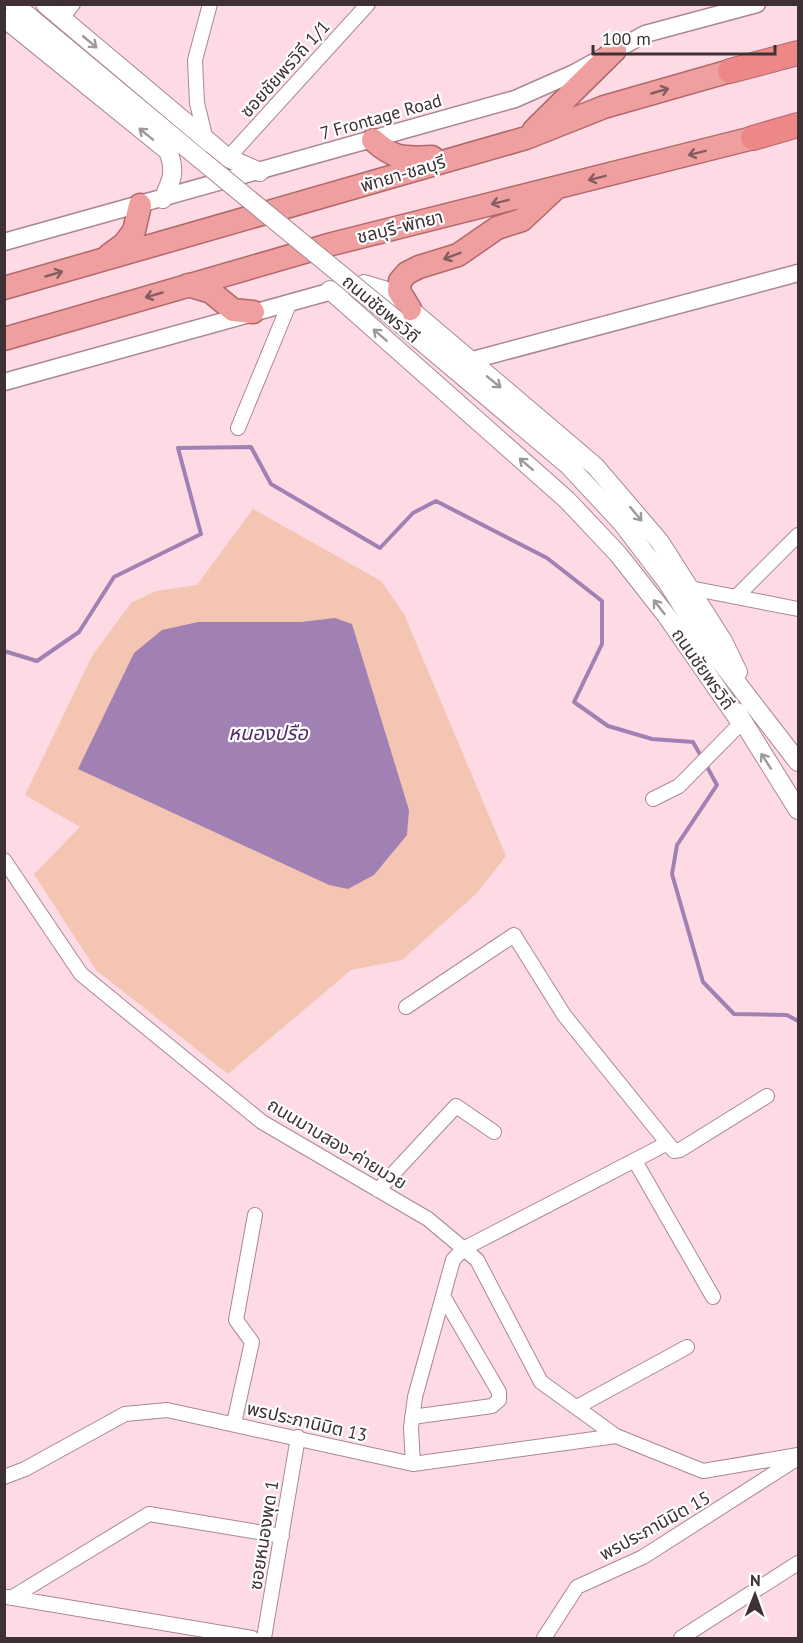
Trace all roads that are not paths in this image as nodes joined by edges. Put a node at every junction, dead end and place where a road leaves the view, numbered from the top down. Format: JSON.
{"nodes":[{"id":1,"x":14,"y":4,"type":"edge"},
{"id":2,"x":45,"y":4,"type":"edge"},
{"id":3,"x":210,"y":4,"type":"edge"},
{"id":4,"x":368,"y":4,"type":"edge"},
{"id":5,"x":758,"y":4,"type":"edge"},
{"id":6,"x":67,"y":11,"type":"edge"},
{"id":7,"x":4,"y":18,"type":"edge"},
{"id":8,"x":615,"y":50,"type":"junction"},
{"id":9,"x":798,"y":53,"type":"edge"},
{"id":10,"x":730,"y":71,"type":"joint"},
{"id":11,"x":798,"y":125,"type":"edge"},
{"id":12,"x":526,"y":138,"type":"junction"},
{"id":13,"x":753,"y":138,"type":"joint"},
{"id":14,"x":373,"y":140,"type":"junction"},
{"id":15,"x":206,"y":141,"type":"junction"},
{"id":16,"x":168,"y":151,"type":"junction"},
{"id":17,"x":464,"y":156,"type":"junction"},
{"id":18,"x":228,"y":158,"type":"junction"},
{"id":19,"x":260,"y":172,"type":"junction"},
{"id":20,"x":557,"y":187,"type":"junction"},
{"id":21,"x":163,"y":199,"type":"junction"},
{"id":22,"x":140,"y":205,"type":"junction"},
{"id":23,"x":4,"y":242,"type":"edge"},
{"id":24,"x":103,"y":260,"type":"junction"},
{"id":25,"x":798,"y":273,"type":"edge"},
{"id":26,"x":364,"y":284,"type":"joint"},
{"id":27,"x":188,"y":285,"type":"junction"},
{"id":28,"x":4,"y":288,"type":"edge"},
{"id":29,"x":330,"y":290,"type":"junction"},
{"id":30,"x":290,"y":302,"type":"junction"},
{"id":31,"x":253,"y":312,"type":"junction"},
{"id":32,"x":402,"y":314,"type":"junction"},
{"id":33,"x":4,"y":339,"type":"edge"},
{"id":34,"x":469,"y":361,"type":"junction"},
{"id":35,"x":4,"y":382,"type":"edge"},
{"id":36,"x":238,"y":428,"type":"dead end"},
{"id":37,"x":798,"y":535,"type":"edge"},
{"id":38,"x":690,"y":588,"type":"junction"},
{"id":39,"x":737,"y":596,"type":"junction"},
{"id":40,"x":798,"y":609,"type":"edge"},
{"id":41,"x":711,"y":650,"type":"junction"},
{"id":42,"x":755,"y":704,"type":"junction"},
{"id":43,"x":741,"y":723,"type":"junction"},
{"id":44,"x":798,"y":762,"type":"edge"},
{"id":45,"x":653,"y":799,"type":"dead end"},
{"id":46,"x":798,"y":810,"type":"edge"},
{"id":47,"x":4,"y":860,"type":"edge"},
{"id":48,"x":406,"y":1007,"type":"dead end"},
{"id":49,"x":767,"y":1096,"type":"dead end"},
{"id":50,"x":494,"y":1132,"type":"dead end"},
{"id":51,"x":666,"y":1144,"type":"junction"},
{"id":52,"x":635,"y":1161,"type":"junction"},
{"id":53,"x":378,"y":1190,"type":"junction"},
{"id":54,"x":255,"y":1215,"type":"dead end"},
{"id":55,"x":463,"y":1249,"type":"junction"},
{"id":56,"x":443,"y":1296,"type":"junction"},
{"id":57,"x":713,"y":1298,"type":"dead end"},
{"id":58,"x":687,"y":1347,"type":"dead end"},
{"id":59,"x":577,"y":1407,"type":"junction"},
{"id":60,"x":412,"y":1417,"type":"junction"},
{"id":61,"x":234,"y":1423,"type":"junction"},
{"id":62,"x":616,"y":1436,"type":"junction"},
{"id":63,"x":298,"y":1437,"type":"junction"},
{"id":64,"x":798,"y":1457,"type":"edge"},
{"id":65,"x":413,"y":1464,"type":"junction"},
{"id":66,"x":4,"y":1477,"type":"edge"},
{"id":67,"x":282,"y":1536,"type":"junction"},
{"id":68,"x":798,"y":1563,"type":"edge"},
{"id":69,"x":8,"y":1597,"type":"edge"},
{"id":70,"x":252,"y":1638,"type":"edge"},
{"id":71,"x":264,"y":1638,"type":"edge"},
{"id":72,"x":544,"y":1638,"type":"edge"},
{"id":73,"x":681,"y":1638,"type":"edge"}],
"edges":[{"from":1,"to":32,"type":"main road","name":"ถนนชัยพรวิถี","bridge":true},
{"from":2,"to":6,"type":"main road"},
{"from":3,"to":15,"type":"street"},
{"from":4,"to":18,"type":"street","name":"ซอยชัยพรวิถี 1/1"},
{"from":5,"to":8,"type":"street","name":"7 Frontage Road"},
{"from":6,"to":15,"type":"main road","one_way":true},
{"from":16,"to":7,"type":"main road","one_way":true},
{"from":8,"to":12,"type":"highway"},
{"from":8,"to":14,"type":"street","name":"7 Frontage Road"},
{"from":9,"to":10,"type":"highway","name":"พัทยา-ชลบุรี"},
{"from":12,"to":10,"type":"highway","name":"พัทยา-ชลบุรี","one_way":true},
{"from":11,"to":13,"type":"highway","name":"ชลบุรี-พัทยา"},
{"from":12,"to":17,"type":"highway","name":"พัทยา-ชลบุรี"},
{"from":13,"to":20,"type":"highway","name":"ชลบุรี-พัทยา","one_way":true},
{"from":14,"to":17,"type":"highway"},
{"from":14,"to":19,"type":"street","name":"7 Frontage Road"},
{"from":15,"to":16,"type":"main road"},
{"from":15,"to":18,"type":"main road"},
{"from":16,"to":21,"type":"main road"},
{"from":17,"to":24,"type":"highway","name":"พัทยา-ชลบุรี"},
{"from":18,"to":19,"type":"main road"},
{"from":19,"to":21,"type":"street","name":"7 Frontage Road"},
{"from":20,"to":27,"type":"highway","name":"ชลบุรี-พัทยา","one_way":true},
{"from":20,"to":32,"type":"highway","one_way":true},
{"from":21,"to":22,"type":"street","name":"7 Frontage Road"},
{"from":22,"to":23,"type":"street","name":"7 Frontage Road"},
{"from":22,"to":24,"type":"highway"},
{"from":28,"to":24,"type":"highway","name":"พัทยา-ชลบุรี","one_way":true},
{"from":25,"to":34,"type":"street"},
{"from":26,"to":29,"type":"street"},
{"from":26,"to":32,"type":"main road","name":"ถนนชัยพรวิถี"},
{"from":27,"to":31,"type":"highway"},
{"from":27,"to":33,"type":"highway","name":"ชลบุรี-พัทยา","one_way":true},
{"from":29,"to":30,"type":"street"},
{"from":43,"to":29,"type":"main road","name":"ถนนชัยพรวิถี","one_way":true},
{"from":30,"to":31,"type":"street"},
{"from":30,"to":36,"type":"street"},
{"from":31,"to":35,"type":"street"},
{"from":32,"to":34,"type":"main road","name":"ถนนชัยพรวิถี"},
{"from":32,"to":41,"type":"main road","name":"ถนนชัยพรวิถี"},
{"from":34,"to":38,"type":"main road","name":"ถนนชัยพรวิถี","one_way":true},
{"from":37,"to":39,"type":"street"},
{"from":38,"to":39,"type":"street"},
{"from":38,"to":42,"type":"main road","name":"ถนนชัยพรวิถี"},
{"from":39,"to":40,"type":"street"},
{"from":41,"to":42,"type":"main road","name":"ถนนชัยพรวิถี"},
{"from":41,"to":43,"type":"main road","name":"ถนนชัยพรวิถี"},
{"from":42,"to":44,"type":"main road","name":"ถนนชัยพรวิถี"},
{"from":43,"to":45,"type":"street"},
{"from":46,"to":43,"type":"main road","name":"ถนนชัยพรวิถี","one_way":true},
{"from":47,"to":53,"type":"street","name":"ถนนมาบสอง-ค่ายมวย"},
{"from":48,"to":51,"type":"street"},
{"from":49,"to":51,"type":"street"},
{"from":50,"to":53,"type":"street"},
{"from":51,"to":52,"type":"street"},
{"from":52,"to":55,"type":"street"},
{"from":52,"to":57,"type":"street"},
{"from":53,"to":55,"type":"street","name":"ถนนมาบสอง-ค่ายมวย"},
{"from":54,"to":61,"type":"street"},
{"from":55,"to":56,"type":"street"},
{"from":55,"to":59,"type":"street","name":"ถนนมาบสอง-ค่ายมวย"},
{"from":56,"to":60,"type":"street"},
{"from":56,"to":60,"type":"street"},
{"from":58,"to":59,"type":"street"},
{"from":59,"to":62,"type":"street","name":"ถนนมาบสอง-ค่ายมวย"},
{"from":60,"to":65,"type":"street"},
{"from":61,"to":63,"type":"street","name":"พรประภานิมิต 13"},
{"from":61,"to":66,"type":"street","name":"พรประภานิมิต 13"},
{"from":62,"to":64,"type":"street","name":"ถนนมาบสอง-ค่ายมวย"},
{"from":62,"to":65,"type":"street","name":"พรประภานิมิต 13"},
{"from":63,"to":65,"type":"street","name":"พรประภานิมิต 13"},
{"from":63,"to":67,"type":"street","name":"ซอยหนองพุด 1"},
{"from":64,"to":72,"type":"street","name":"พรประภานิมิต 15"},
{"from":67,"to":69,"type":"street"},
{"from":67,"to":71,"type":"street","name":"ซอยหนองพุด 1"},
{"from":68,"to":73,"type":"street"},
{"from":69,"to":70,"type":"street"}]}
